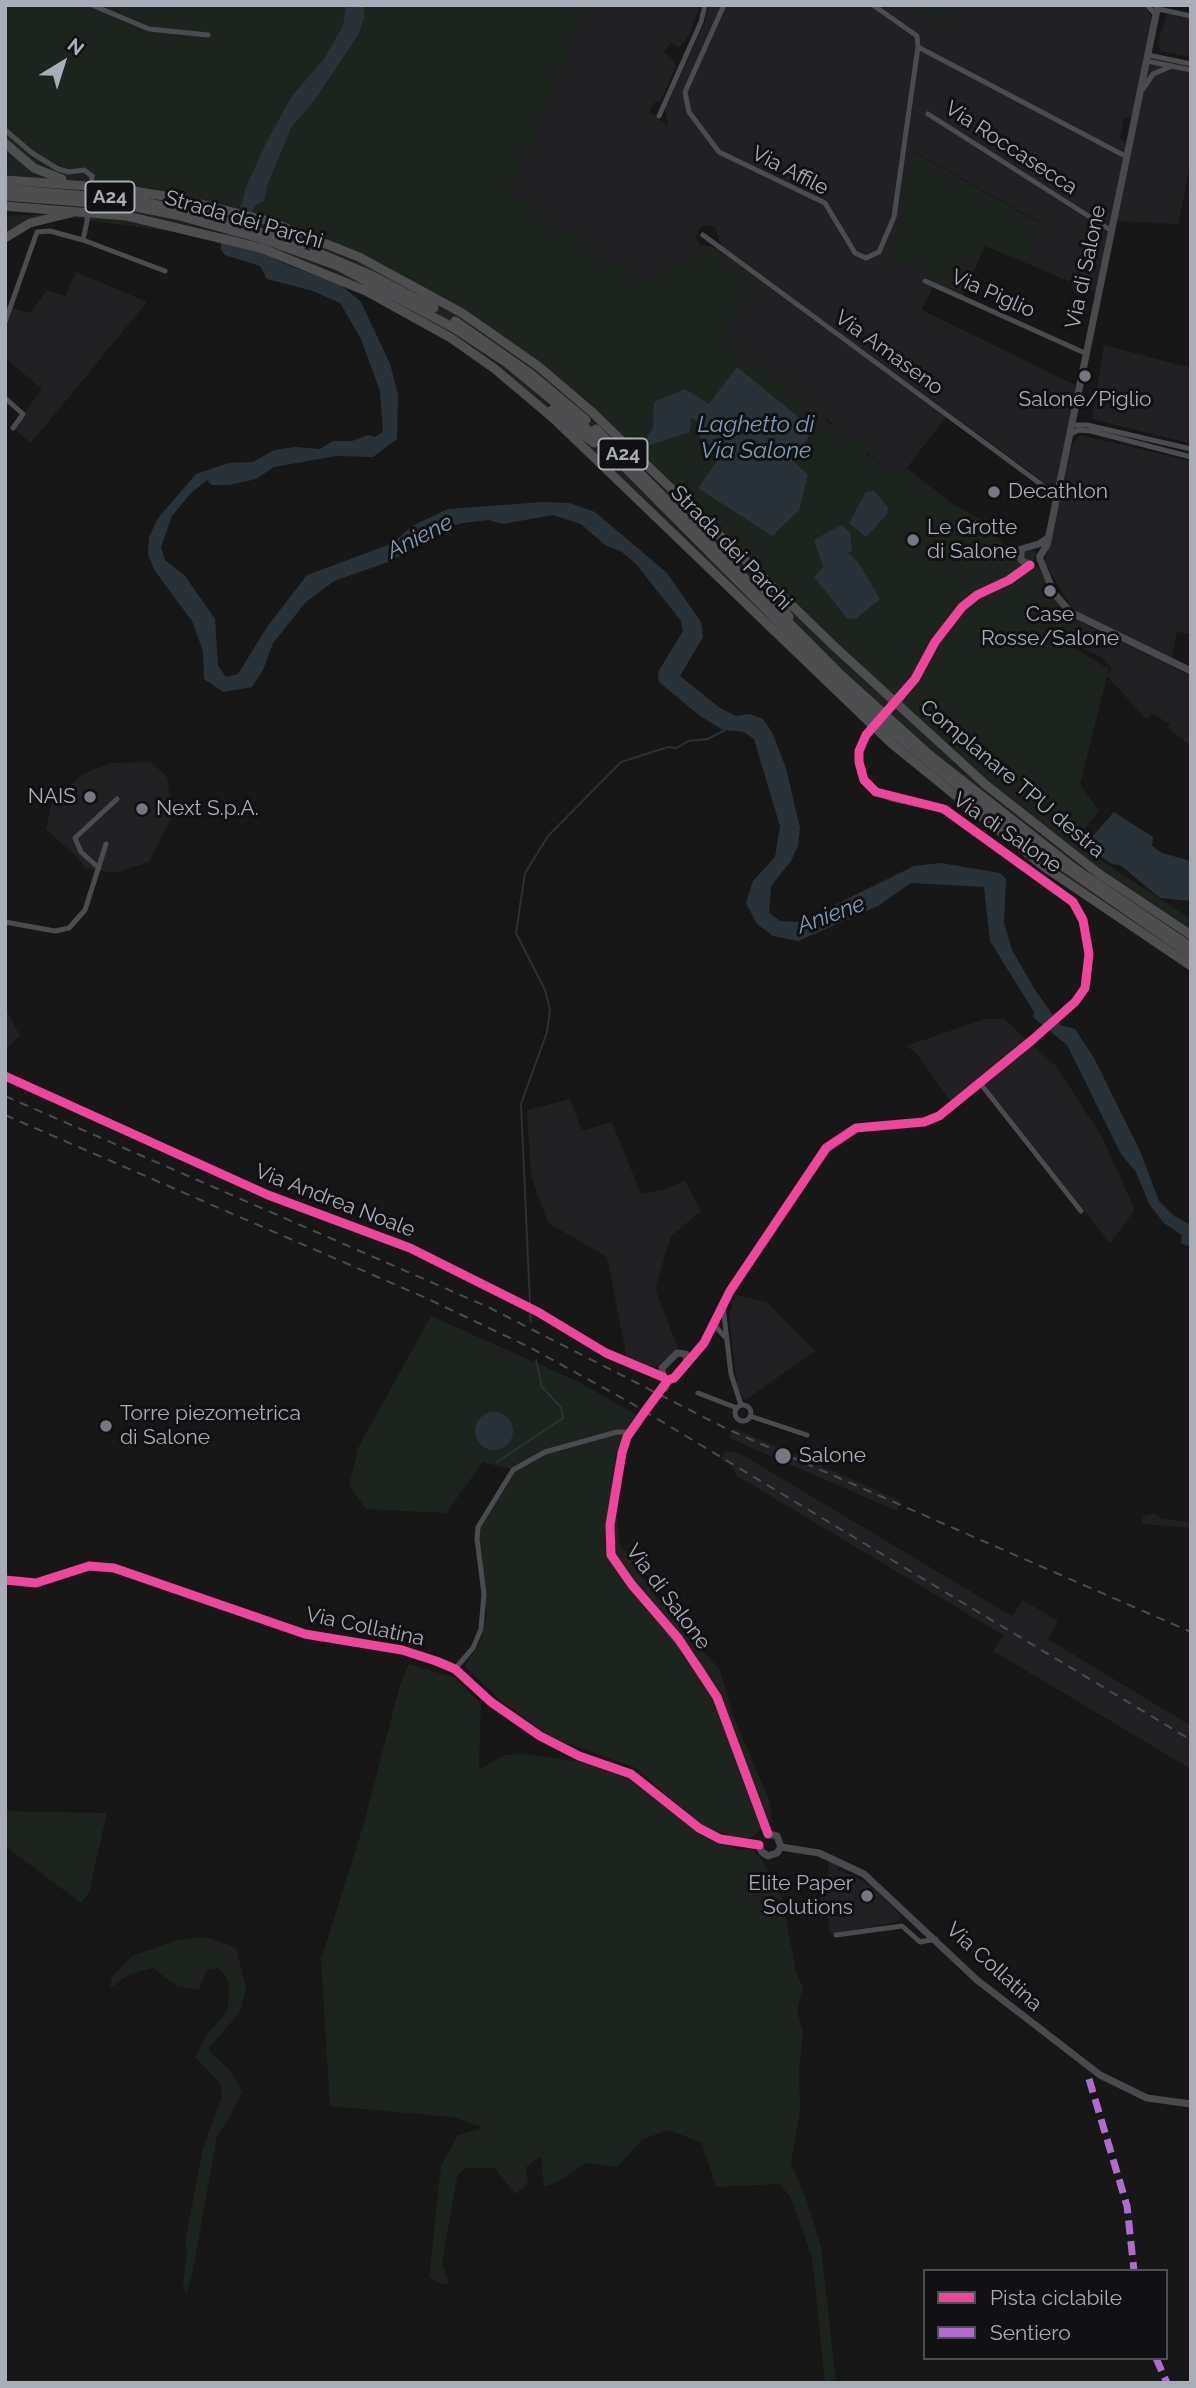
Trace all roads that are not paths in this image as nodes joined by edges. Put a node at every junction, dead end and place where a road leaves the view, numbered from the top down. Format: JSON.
{"nodes":[{"id":1,"x":92,"y":5,"type":"edge"},
{"id":2,"x":705,"y":5,"type":"edge"},
{"id":3,"x":724,"y":5,"type":"edge"},
{"id":4,"x":873,"y":5,"type":"edge"},
{"id":5,"x":1147,"y":5,"type":"edge"},
{"id":6,"x":1157,"y":10,"type":"edge"},
{"id":7,"x":1191,"y":16,"type":"edge"},
{"id":8,"x":208,"y":35,"type":"dead end"},
{"id":9,"x":918,"y":47,"type":"junction"},
{"id":10,"x":1147,"y":58,"type":"junction"},
{"id":11,"x":1191,"y":64,"type":"edge"},
{"id":12,"x":1172,"y":66,"type":"junction"},
{"id":13,"x":1191,"y":70,"type":"edge"},
{"id":14,"x":1139,"y":99,"type":"junction"},
{"id":15,"x":928,"y":114,"type":"dead end"},
{"id":16,"x":659,"y":116,"type":"dead end"},
{"id":17,"x":5,"y":130,"type":"edge"},
{"id":18,"x":5,"y":143,"type":"edge"},
{"id":19,"x":1126,"y":157,"type":"junction"},
{"id":20,"x":5,"y":180,"type":"edge"},
{"id":21,"x":115,"y":188,"type":"junction"},
{"id":22,"x":5,"y":189,"type":"edge"},
{"id":23,"x":5,"y":196,"type":"edge"},
{"id":24,"x":5,"y":206,"type":"edge"},
{"id":25,"x":85,"y":216,"type":"junction"},
{"id":26,"x":212,"y":225,"type":"junction"},
{"id":27,"x":1112,"y":231,"type":"junction"},
{"id":28,"x":703,"y":235,"type":"dead end"},
{"id":29,"x":5,"y":238,"type":"edge"},
{"id":30,"x":83,"y":240,"type":"junction"},
{"id":31,"x":165,"y":271,"type":"dead end"},
{"id":32,"x":925,"y":281,"type":"dead end"},
{"id":33,"x":370,"y":283,"type":"junction"},
{"id":34,"x":8,"y":303,"type":"edge"},
{"id":35,"x":5,"y":322,"type":"edge"},
{"id":36,"x":1087,"y":354,"type":"junction"},
{"id":37,"x":495,"y":369,"type":"junction"},
{"id":38,"x":5,"y":398,"type":"edge"},
{"id":39,"x":1074,"y":412,"type":"junction"},
{"id":40,"x":1071,"y":425,"type":"junction"},
{"id":41,"x":1087,"y":425,"type":"junction"},
{"id":42,"x":13,"y":428,"type":"dead end"},
{"id":43,"x":1069,"y":435,"type":"junction"},
{"id":44,"x":1191,"y":449,"type":"edge"},
{"id":45,"x":1191,"y":457,"type":"edge"},
{"id":46,"x":1057,"y":496,"type":"junction"},
{"id":47,"x":1049,"y":537,"type":"junction"},
{"id":48,"x":1033,"y":545,"type":"junction"},
{"id":49,"x":707,"y":549,"type":"junction"},
{"id":50,"x":1020,"y":556,"type":"junction"},
{"id":51,"x":741,"y":557,"type":"junction"},
{"id":52,"x":1036,"y":561,"type":"junction"},
{"id":53,"x":1013,"y":577,"type":"junction"},
{"id":54,"x":1191,"y":671,"type":"edge"},
{"id":55,"x":839,"y":673,"type":"junction"},
{"id":56,"x":958,"y":778,"type":"junction"},
{"id":57,"x":117,"y":799,"type":"dead end"},
{"id":58,"x":106,"y":844,"type":"dead end"},
{"id":59,"x":99,"y":868,"type":"junction"},
{"id":60,"x":1098,"y":873,"type":"junction"},
{"id":61,"x":5,"y":922,"type":"edge"},
{"id":62,"x":1191,"y":935,"type":"edge"},
{"id":63,"x":1191,"y":947,"type":"edge"},
{"id":64,"x":1191,"y":955,"type":"edge"},
{"id":65,"x":1191,"y":966,"type":"edge"},
{"id":66,"x":5,"y":1076,"type":"edge"},
{"id":67,"x":980,"y":1083,"type":"junction"},
{"id":68,"x":1081,"y":1211,"type":"dead end"},
{"id":69,"x":723,"y":1303,"type":"junction"},
{"id":70,"x":712,"y":1327,"type":"junction"},
{"id":71,"x":726,"y":1338,"type":"junction"},
{"id":72,"x":685,"y":1352,"type":"junction"},
{"id":73,"x":686,"y":1363,"type":"junction"},
{"id":74,"x":662,"y":1367,"type":"junction"},
{"id":75,"x":646,"y":1371,"type":"junction"},
{"id":76,"x":665,"y":1382,"type":"junction"},
{"id":77,"x":698,"y":1393,"type":"dead end"},
{"id":78,"x":739,"y":1407,"type":"junction"},
{"id":79,"x":643,"y":1414,"type":"tunnel mouth"},
{"id":80,"x":750,"y":1416,"type":"junction"},
{"id":81,"x":630,"y":1432,"type":"junction"},
{"id":82,"x":807,"y":1435,"type":"dead end"},
{"id":83,"x":5,"y":1580,"type":"edge"},
{"id":84,"x":455,"y":1669,"type":"junction"},
{"id":85,"x":768,"y":1834,"type":"junction"},
{"id":86,"x":759,"y":1845,"type":"junction"},
{"id":87,"x":781,"y":1846,"type":"junction"},
{"id":88,"x":836,"y":1935,"type":"dead end"},
{"id":89,"x":936,"y":1939,"type":"junction"},
{"id":90,"x":1191,"y":2104,"type":"edge"}],
"edges":[{"from":1,"to":8,"type":"street"},
{"from":2,"to":16,"type":"street"},
{"from":3,"to":9,"type":"street","name":"Via Affile"},
{"from":4,"to":9,"type":"street"},
{"from":5,"to":6,"type":"street"},
{"from":6,"to":7,"type":"street"},
{"from":6,"to":10,"type":"street","name":"Via di Salone"},
{"from":9,"to":19,"type":"street"},
{"from":10,"to":11,"type":"street"},
{"from":10,"to":12,"type":"street"},
{"from":10,"to":14,"type":"street","name":"Via di Salone"},
{"from":12,"to":13,"type":"street"},
{"from":12,"to":14,"type":"street"},
{"from":14,"to":19,"type":"street","name":"Via di Salone"},
{"from":15,"to":27,"type":"street","name":"Via Roccasecca"},
{"from":17,"to":25,"type":"street","bridge":true},
{"from":18,"to":21,"type":"highway"},
{"from":19,"to":27,"type":"street","name":"Via di Salone"},
{"from":20,"to":21,"type":"highway","name":"Complanare TPU destra"},
{"from":21,"to":51,"type":"highway","name":"Complanare TPU destra"},
{"from":22,"to":26,"type":"highway","name":"Strada dei Parchi","number":"A24"},
{"from":23,"to":26,"type":"highway","name":"Strada dei Parchi","number":"A24"},
{"from":24,"to":25,"type":"highway"},
{"from":25,"to":26,"type":"highway"},
{"from":25,"to":29,"type":"highway"},
{"from":25,"to":30,"type":"street"},
{"from":26,"to":33,"type":"highway"},
{"from":26,"to":33,"type":"highway","name":"Strada dei Parchi","number":"A24"},
{"from":27,"to":36,"type":"street","name":"Via di Salone"},
{"from":28,"to":46,"type":"street","name":"Via Amaseno"},
{"from":30,"to":31,"type":"street"},
{"from":30,"to":34,"type":"street"},
{"from":32,"to":36,"type":"street","name":"Via Piglio"},
{"from":33,"to":37,"type":"highway"},
{"from":33,"to":49,"type":"highway","name":"Strada dei Parchi","number":"A24"},
{"from":33,"to":55,"type":"highway","name":"Strada dei Parchi","number":"A24"},
{"from":34,"to":35,"type":"street"},
{"from":36,"to":39,"type":"street","name":"Via di Salone"},
{"from":37,"to":49,"type":"highway"},
{"from":37,"to":65,"type":"highway"},
{"from":38,"to":42,"type":"street"},
{"from":39,"to":40,"type":"street","name":"Via di Salone"},
{"from":39,"to":41,"type":"street"},
{"from":40,"to":41,"type":"street"},
{"from":40,"to":43,"type":"street","name":"Via di Salone"},
{"from":41,"to":44,"type":"street"},
{"from":43,"to":45,"type":"street"},
{"from":43,"to":46,"type":"street","name":"Via di Salone"},
{"from":46,"to":47,"type":"street","name":"Via di Salone"},
{"from":47,"to":48,"type":"street"},
{"from":47,"to":52,"type":"street","name":"Via di Salone"},
{"from":48,"to":50,"type":"street"},
{"from":48,"to":52,"type":"street"},
{"from":49,"to":64,"type":"highway","name":"Strada dei Parchi","number":"A24"},
{"from":50,"to":52,"type":"street"},
{"from":50,"to":53,"type":"street"},
{"from":51,"to":55,"type":"highway"},
{"from":51,"to":60,"type":"highway","name":"Complanare TPU destra"},
{"from":52,"to":53,"type":"street","name":"Via di Salone"},
{"from":52,"to":54,"type":"street"},
{"from":53,"to":67,"type":"street","name":"Via di Salone","bridge":true},
{"from":55,"to":56,"type":"highway","name":"Strada dei Parchi","number":"A24"},
{"from":56,"to":60,"type":"highway"},
{"from":56,"to":63,"type":"highway","name":"Strada dei Parchi","number":"A24"},
{"from":57,"to":59,"type":"street"},
{"from":58,"to":59,"type":"street"},
{"from":59,"to":61,"type":"street"},
{"from":60,"to":62,"type":"highway","name":"Complanare TPU destra"},
{"from":66,"to":75,"type":"street","name":"Via Andrea Noale"},
{"from":67,"to":68,"type":"street"},
{"from":67,"to":69,"type":"street"},
{"from":69,"to":70,"type":"street"},
{"from":69,"to":71,"type":"street"},
{"from":70,"to":71,"type":"street"},
{"from":70,"to":71,"type":"street"},
{"from":70,"to":72,"type":"street"},
{"from":70,"to":73,"type":"street"},
{"from":71,"to":78,"type":"street"},
{"from":72,"to":73,"type":"street"},
{"from":72,"to":74,"type":"street"},
{"from":73,"to":76,"type":"street"},
{"from":74,"to":75,"type":"street"},
{"from":74,"to":76,"type":"street"},
{"from":75,"to":76,"type":"street","name":"Via Andrea Noale"},
{"from":77,"to":78,"type":"street"},
{"from":78,"to":80,"type":"street"},
{"from":78,"to":80,"type":"street"},
{"from":79,"to":81,"type":"street","name":"Via di Salone"},
{"from":80,"to":82,"type":"street"},
{"from":81,"to":84,"type":"street"},
{"from":81,"to":85,"type":"street","name":"Via di Salone"},
{"from":83,"to":84,"type":"street","name":"Via Collatina"},
{"from":84,"to":86,"type":"street","name":"Via Collatina"},
{"from":85,"to":86,"type":"street"},
{"from":85,"to":87,"type":"street"},
{"from":86,"to":87,"type":"street"},
{"from":87,"to":89,"type":"street","name":"Via Collatina"},
{"from":88,"to":89,"type":"street"},
{"from":89,"to":90,"type":"street","name":"Via Collatina"}]}
